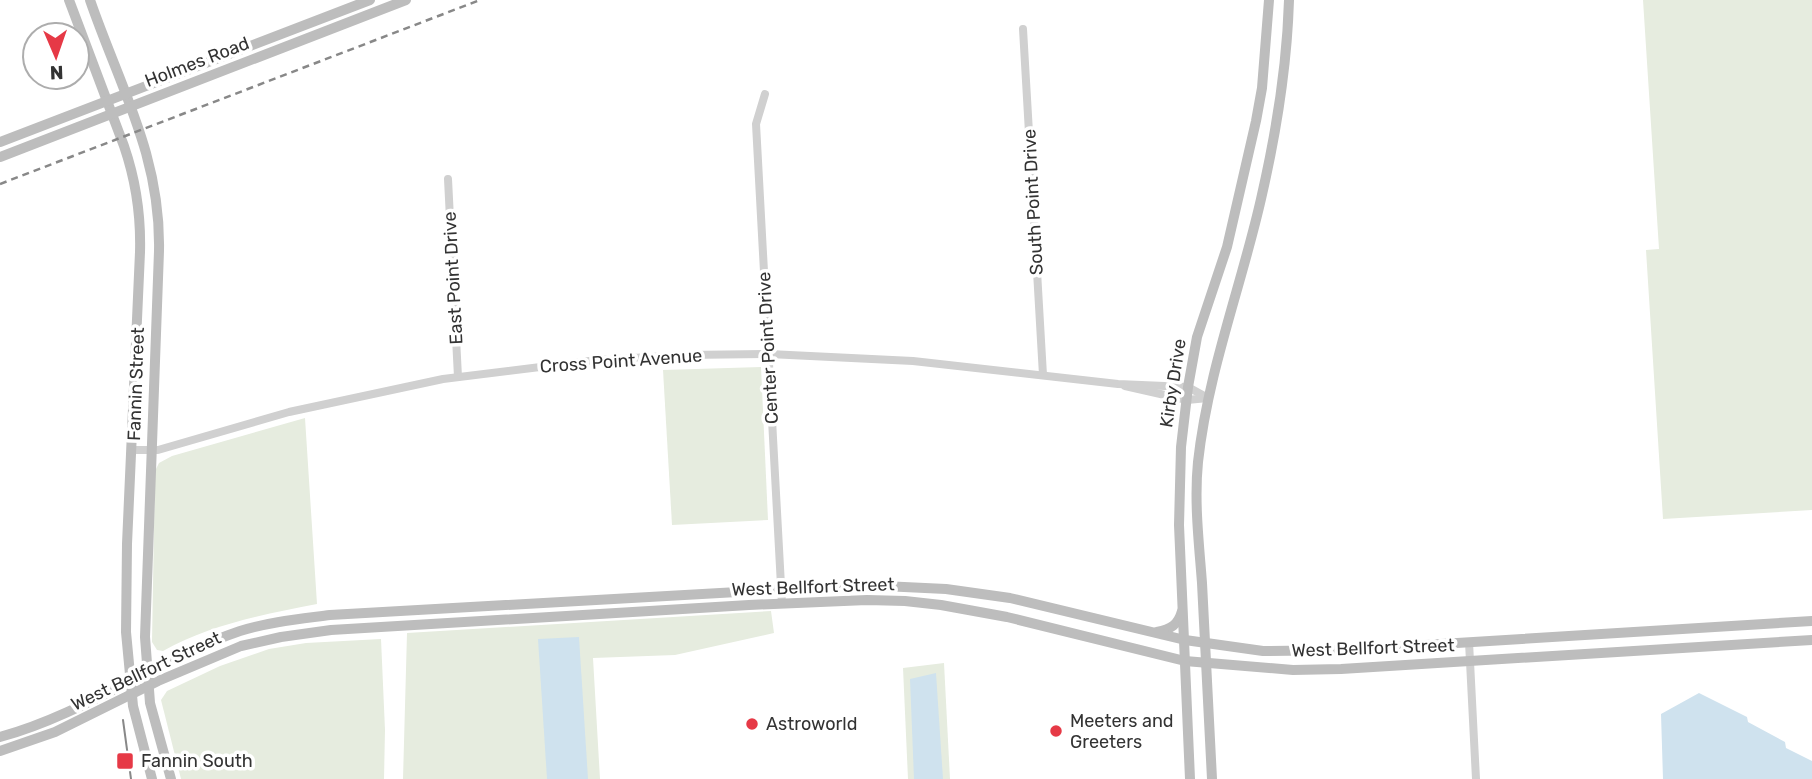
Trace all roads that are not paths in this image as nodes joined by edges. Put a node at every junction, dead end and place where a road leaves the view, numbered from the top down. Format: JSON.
{"nodes":[{"id":1,"x":69,"y":0,"type":"edge"},
{"id":2,"x":90,"y":0,"type":"edge"},
{"id":3,"x":370,"y":0,"type":"edge"},
{"id":4,"x":406,"y":0,"type":"edge"},
{"id":5,"x":1269,"y":0,"type":"edge"},
{"id":6,"x":1289,"y":0,"type":"edge"},
{"id":7,"x":340,"y":11,"type":"junction"},
{"id":8,"x":1268,"y":18,"type":"junction"},
{"id":9,"x":1288,"y":20,"type":"junction"},
{"id":10,"x":345,"y":24,"type":"junction"},
{"id":11,"x":1023,"y":29,"type":"dead end"},
{"id":12,"x":125,"y":94,"type":"junction"},
{"id":13,"x":765,"y":94,"type":"dead end"},
{"id":14,"x":108,"y":100,"type":"junction"},
{"id":15,"x":130,"y":106,"type":"junction"},
{"id":16,"x":112,"y":113,"type":"junction"},
{"id":17,"x":1256,"y":121,"type":"junction"},
{"id":18,"x":1276,"y":124,"type":"junction"},
{"id":19,"x":0,"y":142,"type":"edge"},
{"id":20,"x":0,"y":157,"type":"edge"},
{"id":21,"x":448,"y":179,"type":"dead end"},
{"id":22,"x":159,"y":225,"type":"junction"},
{"id":23,"x":140,"y":226,"type":"junction"},
{"id":24,"x":1227,"y":247,"type":"junction"},
{"id":25,"x":1247,"y":252,"type":"junction"},
{"id":26,"x":136,"y":323,"type":"junction"},
{"id":27,"x":156,"y":324,"type":"junction"},
{"id":28,"x":769,"y":354,"type":"junction"},
{"id":29,"x":1042,"y":375,"type":"junction"},
{"id":30,"x":458,"y":377,"type":"junction"},
{"id":31,"x":1118,"y":384,"type":"junction"},
{"id":32,"x":1188,"y":387,"type":"junction"},
{"id":33,"x":1208,"y":398,"type":"junction"},
{"id":34,"x":1186,"y":400,"type":"junction"},
{"id":35,"x":132,"y":450,"type":"junction"},
{"id":36,"x":151,"y":451,"type":"junction"},
{"id":37,"x":782,"y":590,"type":"junction"},
{"id":38,"x":1010,"y":598,"type":"junction"},
{"id":39,"x":782,"y":604,"type":"junction"},
{"id":40,"x":1183,"y":608,"type":"junction"},
{"id":41,"x":1007,"y":617,"type":"junction"},
{"id":42,"x":1812,"y":621,"type":"edge"},
{"id":43,"x":1717,"y":627,"type":"junction"},
{"id":44,"x":1151,"y":632,"type":"junction"},
{"id":45,"x":1604,"y":634,"type":"junction"},
{"id":46,"x":1185,"y":640,"type":"junction"},
{"id":47,"x":1812,"y":640,"type":"edge"},
{"id":48,"x":1469,"y":642,"type":"junction"},
{"id":49,"x":1205,"y":644,"type":"junction"},
{"id":50,"x":1718,"y":646,"type":"junction"},
{"id":51,"x":1343,"y":650,"type":"junction"},
{"id":52,"x":1605,"y":653,"type":"junction"},
{"id":53,"x":1185,"y":661,"type":"junction"},
{"id":54,"x":1470,"y":662,"type":"junction"},
{"id":55,"x":1206,"y":663,"type":"junction"},
{"id":56,"x":1341,"y":669,"type":"junction"},
{"id":57,"x":147,"y":672,"type":"junction"},
{"id":58,"x":130,"y":680,"type":"junction"},
{"id":59,"x":148,"y":685,"type":"junction"},
{"id":60,"x":131,"y":694,"type":"junction"},
{"id":61,"x":0,"y":737,"type":"edge"},
{"id":62,"x":0,"y":751,"type":"edge"},
{"id":63,"x":152,"y":779,"type":"edge"},
{"id":64,"x":171,"y":779,"type":"edge"},
{"id":65,"x":1190,"y":779,"type":"edge"},
{"id":66,"x":1212,"y":779,"type":"edge"},
{"id":67,"x":1476,"y":779,"type":"edge"}],
"edges":[{"from":1,"to":14,"type":"main road","name":"Fannin Street"},
{"from":2,"to":12,"type":"main road","name":"Fannin Street"},
{"from":3,"to":7,"type":"main road","name":"Holmes Road"},
{"from":4,"to":10,"type":"main road","name":"Holmes Road"},
{"from":5,"to":8,"type":"main road","name":"Kirby Drive"},
{"from":6,"to":9,"type":"main road","name":"Kirby Drive"},
{"from":7,"to":10,"type":"main road"},
{"from":7,"to":12,"type":"main road","name":"Holmes Road"},
{"from":8,"to":9,"type":"main road"},
{"from":8,"to":17,"type":"main road","name":"Kirby Drive"},
{"from":9,"to":18,"type":"main road","name":"Kirby Drive"},
{"from":10,"to":15,"type":"main road","name":"Holmes Road"},
{"from":11,"to":29,"type":"street","name":"South Point Drive"},
{"from":12,"to":14,"type":"main road","name":"Holmes Road"},
{"from":12,"to":15,"type":"main road","name":"Fannin Street"},
{"from":13,"to":28,"type":"street","name":"Center Point Drive"},
{"from":14,"to":16,"type":"main road","name":"Fannin Street"},
{"from":14,"to":19,"type":"main road","name":"Holmes Road"},
{"from":15,"to":16,"type":"main road","name":"Holmes Road"},
{"from":15,"to":22,"type":"main road","name":"Fannin Street"},
{"from":16,"to":20,"type":"main road","name":"Holmes Road"},
{"from":16,"to":23,"type":"main road","name":"Fannin Street"},
{"from":17,"to":18,"type":"main road"},
{"from":17,"to":24,"type":"main road","name":"Kirby Drive"},
{"from":18,"to":25,"type":"main road","name":"Kirby Drive"},
{"from":21,"to":30,"type":"street","name":"East Point Drive"},
{"from":22,"to":23,"type":"main road"},
{"from":22,"to":27,"type":"main road","name":"Fannin Street"},
{"from":23,"to":26,"type":"main road","name":"Fannin Street"},
{"from":24,"to":25,"type":"main road"},
{"from":24,"to":32,"type":"main road","name":"Kirby Drive"},
{"from":25,"to":33,"type":"main road","name":"Kirby Drive"},
{"from":26,"to":27,"type":"main road"},
{"from":26,"to":35,"type":"main road","name":"Fannin Street"},
{"from":27,"to":36,"type":"main road","name":"Fannin Street"},
{"from":28,"to":29,"type":"street","name":"Cross Point Avenue"},
{"from":28,"to":30,"type":"street","name":"Cross Point Avenue"},
{"from":28,"to":37,"type":"street","name":"Center Point Drive"},
{"from":29,"to":31,"type":"street","name":"Cross Point Avenue"},
{"from":30,"to":36,"type":"street","name":"Cross Point Avenue"},
{"from":31,"to":32,"type":"street","name":"Cross Point Avenue"},
{"from":31,"to":34,"type":"street","name":"Cross Point Avenue"},
{"from":32,"to":33,"type":"street","name":"Cross Point Avenue"},
{"from":32,"to":34,"type":"main road","name":"Kirby Drive"},
{"from":33,"to":34,"type":"street","name":"Cross Point Avenue"},
{"from":33,"to":49,"type":"main road","name":"Kirby Drive"},
{"from":34,"to":40,"type":"main road","name":"Kirby Drive"},
{"from":35,"to":36,"type":"street","name":"Cross Point Avenue"},
{"from":35,"to":58,"type":"main road","name":"Fannin Street"},
{"from":36,"to":57,"type":"main road","name":"Fannin Street"},
{"from":37,"to":38,"type":"main road","name":"West Bellfort Street"},
{"from":37,"to":39,"type":"street","name":"Center Point Drive"},
{"from":37,"to":57,"type":"main road","name":"West Bellfort Street"},
{"from":38,"to":41,"type":"main road"},
{"from":38,"to":44,"type":"main road","name":"West Bellfort Street"},
{"from":39,"to":41,"type":"main road","name":"West Bellfort Street"},
{"from":39,"to":59,"type":"main road","name":"West Bellfort Street"},
{"from":40,"to":44,"type":"main road"},
{"from":40,"to":46,"type":"main road","name":"Kirby Drive"},
{"from":41,"to":53,"type":"main road","name":"West Bellfort Street"},
{"from":42,"to":43,"type":"main road","name":"West Bellfort Street"},
{"from":43,"to":45,"type":"main road","name":"West Bellfort Street"},
{"from":43,"to":50,"type":"main road"},
{"from":44,"to":46,"type":"main road","name":"West Bellfort Street"},
{"from":45,"to":48,"type":"main road","name":"West Bellfort Street"},
{"from":45,"to":52,"type":"main road"},
{"from":46,"to":49,"type":"main road","name":"West Bellfort Street"},
{"from":46,"to":53,"type":"main road","name":"Kirby Drive"},
{"from":47,"to":50,"type":"main road","name":"West Bellfort Street"},
{"from":48,"to":51,"type":"main road","name":"West Bellfort Street"},
{"from":48,"to":54,"type":"street"},
{"from":49,"to":51,"type":"main road","name":"West Bellfort Street"},
{"from":49,"to":55,"type":"main road","name":"Kirby Drive"},
{"from":50,"to":52,"type":"main road","name":"West Bellfort Street"},
{"from":51,"to":56,"type":"main road"},
{"from":52,"to":54,"type":"main road","name":"West Bellfort Street"},
{"from":53,"to":55,"type":"main road","name":"West Bellfort Street"},
{"from":53,"to":65,"type":"main road","name":"Kirby Drive"},
{"from":54,"to":56,"type":"main road","name":"West Bellfort Street"},
{"from":54,"to":67,"type":"street"},
{"from":55,"to":56,"type":"main road","name":"West Bellfort Street"},
{"from":55,"to":66,"type":"main road","name":"Kirby Drive"},
{"from":57,"to":58,"type":"main road","name":"West Bellfort Street"},
{"from":57,"to":59,"type":"main road","name":"Fannin Street"},
{"from":58,"to":60,"type":"main road","name":"Fannin Street"},
{"from":58,"to":61,"type":"main road","name":"West Bellfort Street"},
{"from":59,"to":60,"type":"main road","name":"West Bellfort Street"},
{"from":59,"to":64,"type":"main road","name":"Fannin Street"},
{"from":60,"to":62,"type":"main road","name":"West Bellfort Street"},
{"from":60,"to":63,"type":"main road","name":"Fannin Street"}]}
